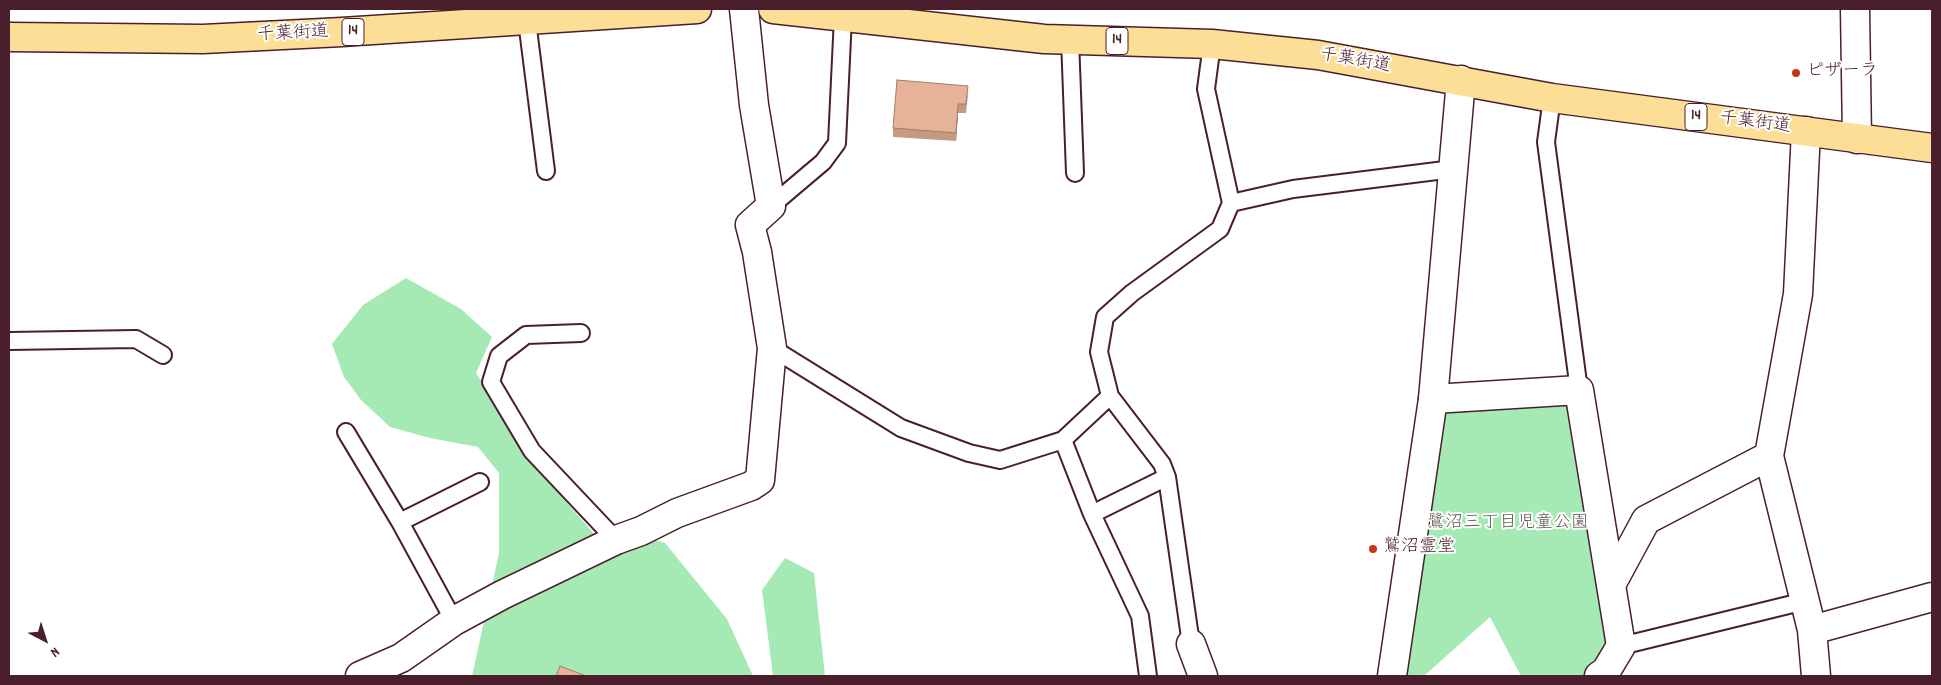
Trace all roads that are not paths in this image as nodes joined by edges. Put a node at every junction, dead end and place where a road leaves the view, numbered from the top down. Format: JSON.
{"nodes":[{"id":1,"x":697,"y":9,"type":"edge"},
{"id":2,"x":744,"y":9,"type":"edge"},
{"id":3,"x":773,"y":9,"type":"edge"},
{"id":4,"x":1855,"y":9,"type":"edge"},
{"id":5,"x":844,"y":17,"type":"junction"},
{"id":6,"x":527,"y":21,"type":"junction"},
{"id":7,"x":9,"y":37,"type":"edge"},
{"id":8,"x":1070,"y":39,"type":"junction"},
{"id":9,"x":1212,"y":44,"type":"junction"},
{"id":10,"x":1460,"y":80,"type":"junction"},
{"id":11,"x":1552,"y":98,"type":"junction"},
{"id":12,"x":1806,"y":131,"type":"junction"},
{"id":13,"x":1857,"y":138,"type":"junction"},
{"id":14,"x":1932,"y":148,"type":"edge"},
{"id":15,"x":1453,"y":169,"type":"junction"},
{"id":16,"x":546,"y":171,"type":"dead end"},
{"id":17,"x":1075,"y":173,"type":"dead end"},
{"id":18,"x":1231,"y":203,"type":"junction"},
{"id":19,"x":771,"y":206,"type":"junction"},
{"id":20,"x":581,"y":334,"type":"dead end"},
{"id":21,"x":9,"y":341,"type":"edge"},
{"id":22,"x":772,"y":348,"type":"junction"},
{"id":23,"x":163,"y":355,"type":"dead end"},
{"id":24,"x":1579,"y":390,"type":"junction"},
{"id":25,"x":1110,"y":396,"type":"junction"},
{"id":26,"x":1433,"y":399,"type":"junction"},
{"id":27,"x":346,"y":432,"type":"dead end"},
{"id":28,"x":1063,"y":440,"type":"junction"},
{"id":29,"x":1769,"y":456,"type":"junction"},
{"id":30,"x":1167,"y":477,"type":"junction"},
{"id":31,"x":480,"y":482,"type":"dead end"},
{"id":32,"x":1092,"y":514,"type":"junction"},
{"id":33,"x":400,"y":522,"type":"junction"},
{"id":34,"x":616,"y":540,"type":"junction"},
{"id":35,"x":1612,"y":583,"type":"junction"},
{"id":36,"x":1932,"y":597,"type":"edge"},
{"id":37,"x":1805,"y":601,"type":"junction"},
{"id":38,"x":454,"y":621,"type":"junction"},
{"id":39,"x":1812,"y":630,"type":"junction"},
{"id":40,"x":1191,"y":644,"type":"joint"},
{"id":41,"x":1621,"y":646,"type":"junction"},
{"id":42,"x":360,"y":676,"type":"edge"},
{"id":43,"x":1148,"y":676,"type":"edge"},
{"id":44,"x":1203,"y":676,"type":"edge"},
{"id":45,"x":1392,"y":676,"type":"edge"},
{"id":46,"x":1599,"y":676,"type":"edge"},
{"id":47,"x":1816,"y":676,"type":"edge"}],
"edges":[{"from":1,"to":6,"type":"highway","name":"千葉街道","number":"14"},
{"from":2,"to":19,"type":"street"},
{"from":3,"to":5,"type":"highway","name":"千葉街道","number":"14"},
{"from":4,"to":13,"type":"street"},
{"from":5,"to":8,"type":"highway","name":"千葉街道","number":"14"},
{"from":5,"to":19,"type":"lane"},
{"from":6,"to":7,"type":"highway","name":"千葉街道","number":"14"},
{"from":6,"to":16,"type":"lane"},
{"from":8,"to":9,"type":"highway","name":"千葉街道","number":"14"},
{"from":8,"to":17,"type":"lane"},
{"from":9,"to":10,"type":"highway","name":"千葉街道","number":"14"},
{"from":9,"to":18,"type":"lane"},
{"from":10,"to":11,"type":"highway","name":"千葉街道","number":"14"},
{"from":10,"to":15,"type":"street"},
{"from":11,"to":12,"type":"highway","name":"千葉街道","number":"14"},
{"from":11,"to":24,"type":"lane"},
{"from":12,"to":13,"type":"highway","name":"千葉街道","number":"14"},
{"from":12,"to":29,"type":"street"},
{"from":13,"to":14,"type":"highway","name":"千葉街道","number":"14"},
{"from":15,"to":18,"type":"lane"},
{"from":15,"to":26,"type":"street"},
{"from":18,"to":25,"type":"lane"},
{"from":19,"to":22,"type":"street"},
{"from":20,"to":34,"type":"lane"},
{"from":21,"to":23,"type":"lane"},
{"from":22,"to":28,"type":"lane"},
{"from":22,"to":34,"type":"street"},
{"from":24,"to":26,"type":"street"},
{"from":24,"to":35,"type":"street"},
{"from":25,"to":28,"type":"lane"},
{"from":25,"to":30,"type":"lane"},
{"from":26,"to":45,"type":"street"},
{"from":27,"to":33,"type":"lane"},
{"from":28,"to":32,"type":"lane"},
{"from":29,"to":35,"type":"street"},
{"from":29,"to":37,"type":"street"},
{"from":30,"to":32,"type":"lane"},
{"from":30,"to":40,"type":"lane"},
{"from":31,"to":33,"type":"lane"},
{"from":32,"to":43,"type":"lane"},
{"from":33,"to":38,"type":"lane"},
{"from":34,"to":38,"type":"street"},
{"from":35,"to":41,"type":"street"},
{"from":36,"to":39,"type":"street"},
{"from":37,"to":39,"type":"street"},
{"from":37,"to":41,"type":"lane"},
{"from":38,"to":42,"type":"street"},
{"from":39,"to":47,"type":"street"},
{"from":40,"to":44,"type":"street"},
{"from":41,"to":46,"type":"street"}]}
